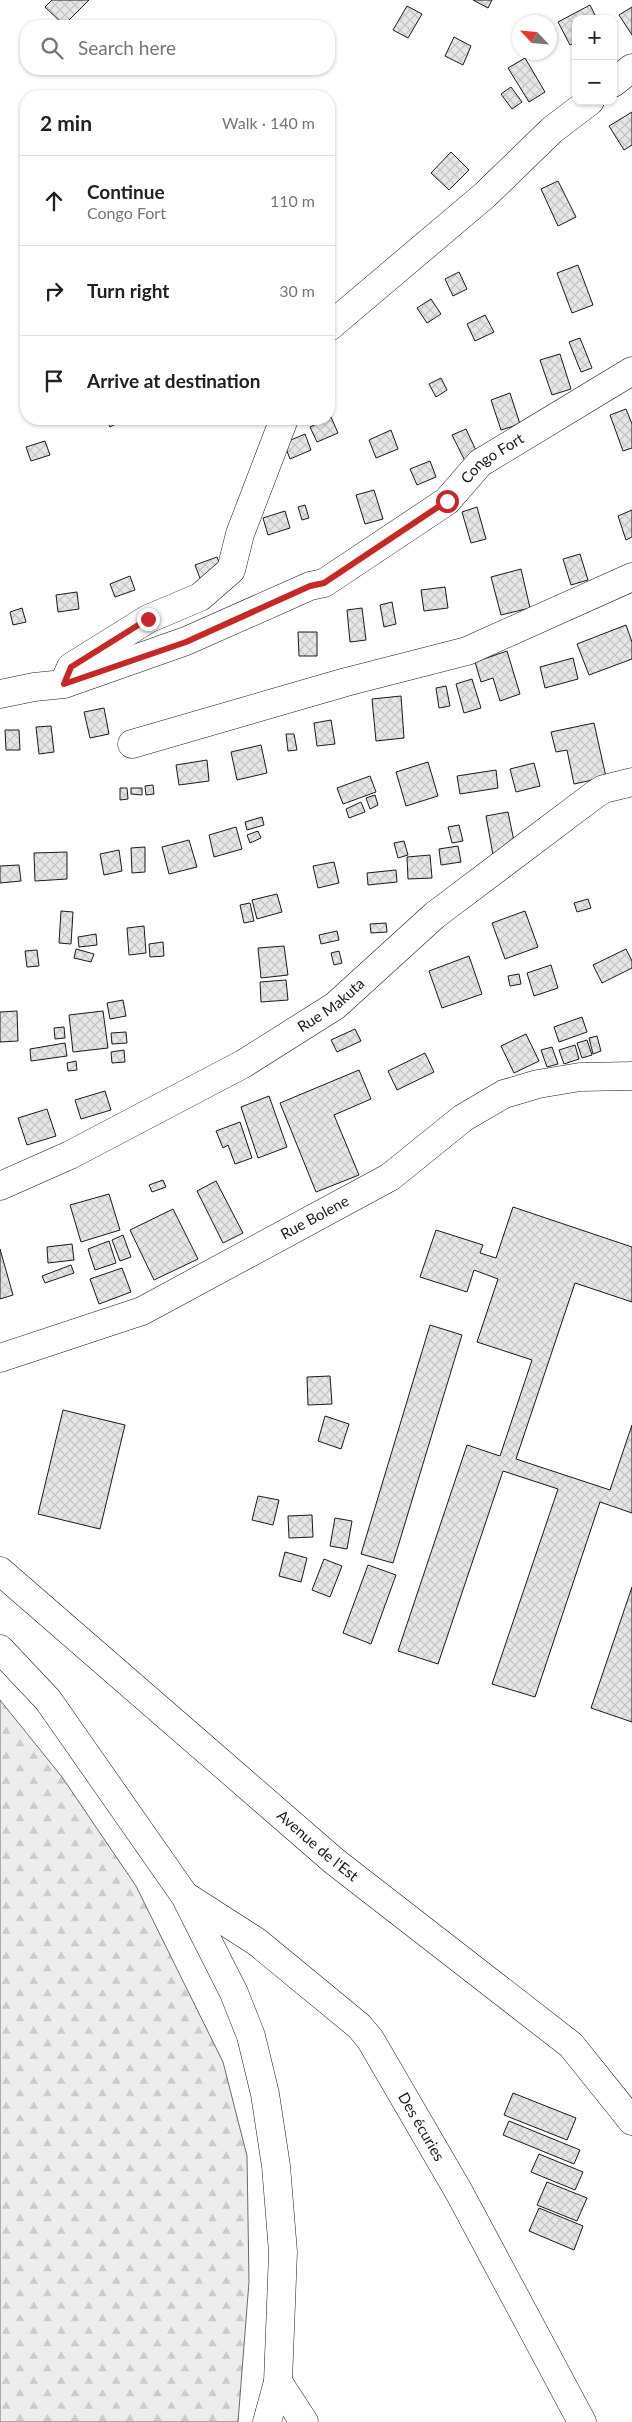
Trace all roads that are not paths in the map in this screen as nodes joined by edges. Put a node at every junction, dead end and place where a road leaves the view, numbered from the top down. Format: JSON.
{"nodes":[{"id":1,"x":632,"y":68,"type":"edge"},
{"id":2,"x":617,"y":80,"type":"edge"},
{"id":3,"x":585,"y":105,"type":"edge"},
{"id":4,"x":335,"y":322,"type":"edge"},
{"id":5,"x":632,"y":371,"type":"edge"},
{"id":6,"x":282,"y":425,"type":"edge"},
{"id":7,"x":632,"y":578,"type":"edge"},
{"id":8,"x":64,"y":684,"type":"junction"},
{"id":9,"x":0,"y":694,"type":"edge"},
{"id":10,"x":132,"y":744,"type":"dead end"},
{"id":11,"x":632,"y":782,"type":"edge"},
{"id":12,"x":627,"y":1076,"type":"edge"},
{"id":13,"x":0,"y":1186,"type":"edge"},
{"id":14,"x":0,"y":1358,"type":"edge"},
{"id":15,"x":0,"y":1571,"type":"edge"},
{"id":16,"x":0,"y":1649,"type":"edge"},
{"id":17,"x":185,"y":1896,"type":"junction"},
{"id":18,"x":632,"y":2121,"type":"edge"},
{"id":19,"x":278,"y":2382,"type":"junction"},
{"id":20,"x":266,"y":2422,"type":"edge"},
{"id":21,"x":304,"y":2422,"type":"edge"},
{"id":22,"x":582,"y":2422,"type":"edge"}],
"edges":[{"from":1,"to":2,"type":"street"},
{"from":3,"to":4,"type":"street"},
{"from":5,"to":8,"type":"street","name":"Congo Fort"},
{"from":6,"to":8,"type":"street"},
{"from":7,"to":10,"type":"street"},
{"from":8,"to":9,"type":"street","name":"Congo Fort"},
{"from":11,"to":13,"type":"street","name":"Rue Makuta"},
{"from":12,"to":14,"type":"street","name":"Rue Bolene"},
{"from":15,"to":18,"type":"street","name":"Avenue de l'Est"},
{"from":16,"to":17,"type":"street"},
{"from":17,"to":19,"type":"street"},
{"from":17,"to":22,"type":"street","name":"Des écuries"},
{"from":19,"to":20,"type":"street"},
{"from":19,"to":21,"type":"street"}]}
